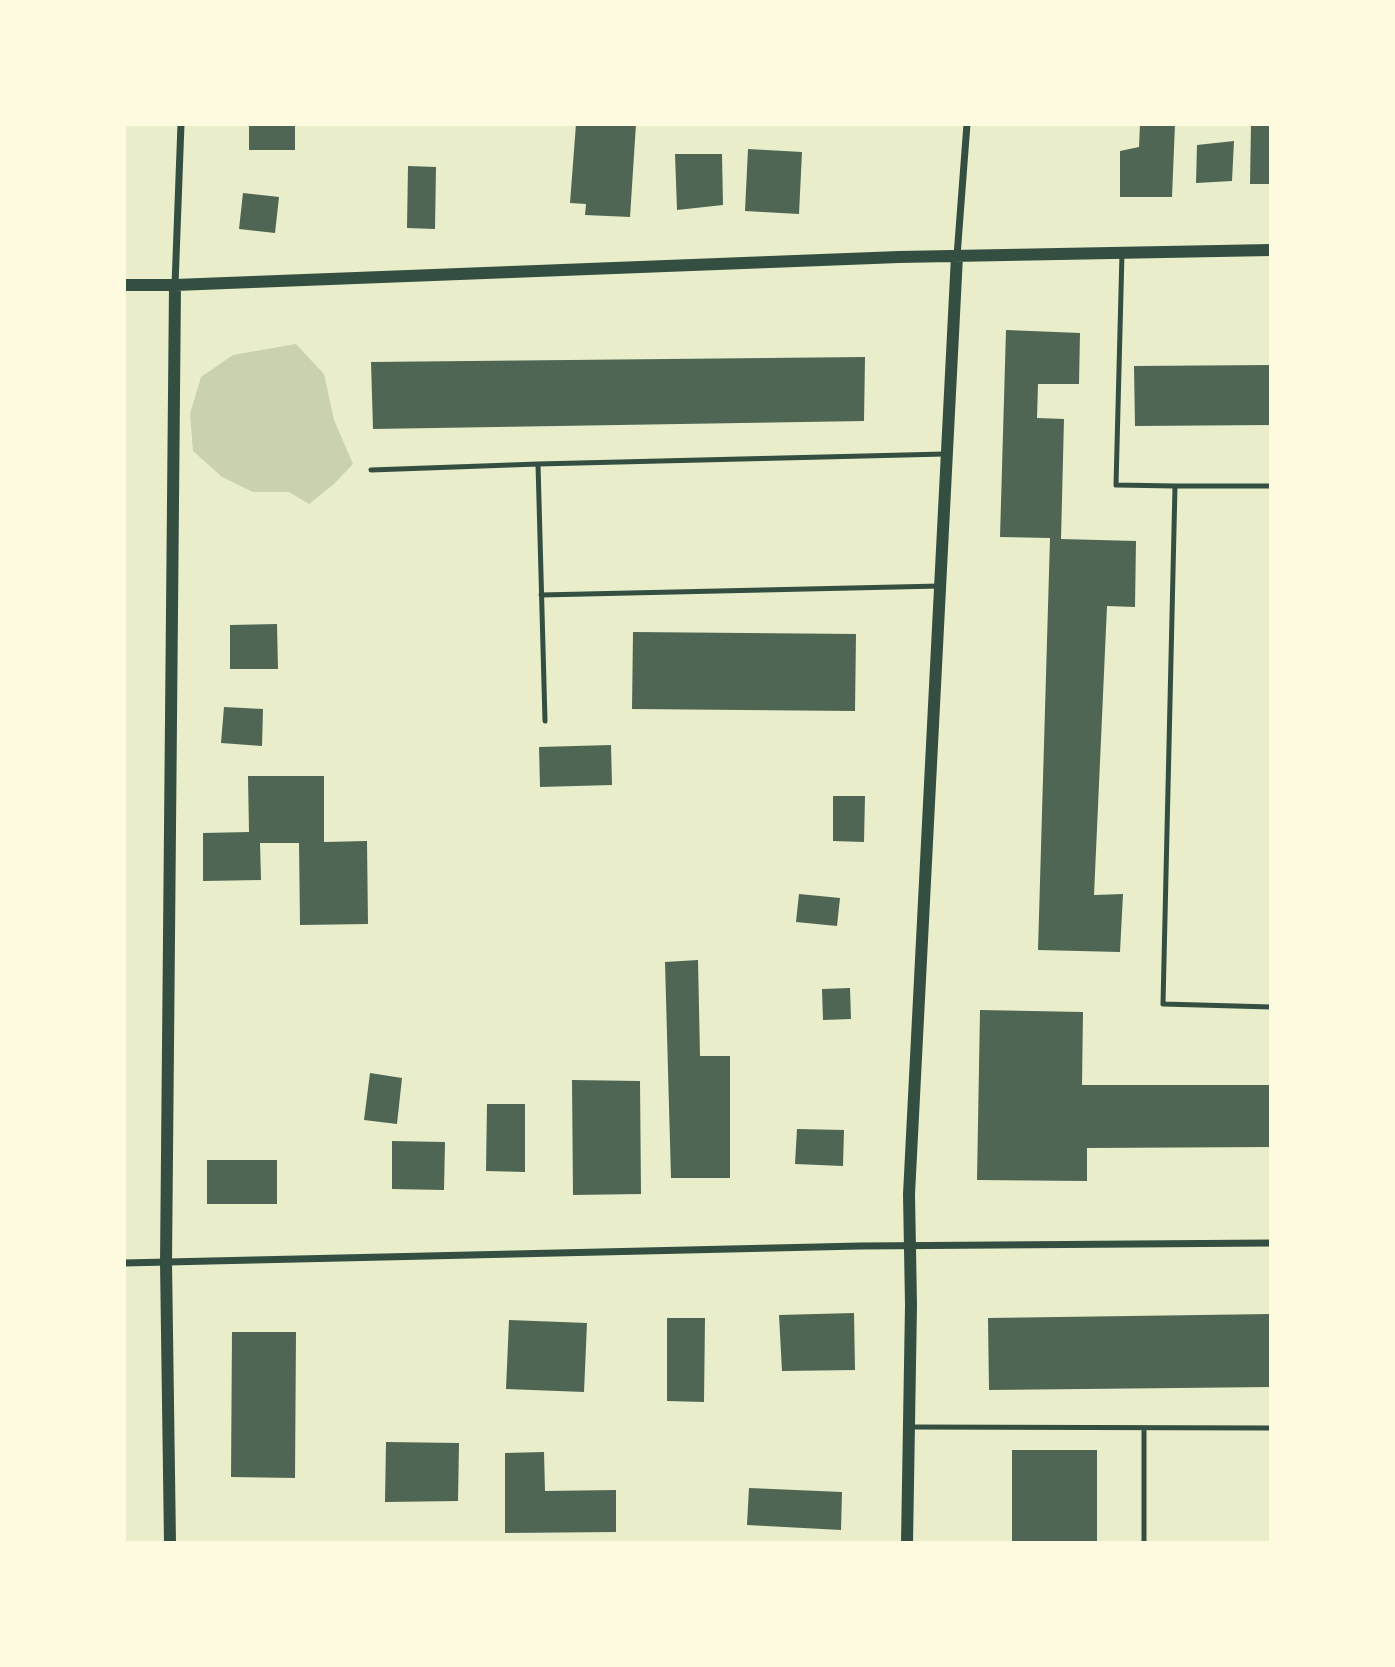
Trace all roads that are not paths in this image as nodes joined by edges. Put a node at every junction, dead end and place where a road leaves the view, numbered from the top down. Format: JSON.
{"nodes":[{"id":1,"x":181,"y":124,"type":"edge"},
{"id":2,"x":967,"y":124,"type":"edge"},
{"id":3,"x":1271,"y":250,"type":"edge"},
{"id":4,"x":1122,"y":253,"type":"junction"},
{"id":5,"x":957,"y":256,"type":"junction"},
{"id":6,"x":124,"y":285,"type":"edge"},
{"id":7,"x":176,"y":285,"type":"junction"},
{"id":8,"x":947,"y":454,"type":"junction"},
{"id":9,"x":538,"y":464,"type":"junction"},
{"id":10,"x":371,"y":470,"type":"dead end"},
{"id":11,"x":1175,"y":486,"type":"junction"},
{"id":12,"x":1271,"y":486,"type":"edge"},
{"id":13,"x":940,"y":586,"type":"junction"},
{"id":14,"x":541,"y":595,"type":"junction"},
{"id":15,"x":544,"y":720,"type":"dead end"},
{"id":16,"x":1271,"y":1007,"type":"edge"},
{"id":17,"x":1271,"y":1243,"type":"edge"},
{"id":18,"x":910,"y":1246,"type":"junction"},
{"id":19,"x":124,"y":1262,"type":"edge"},
{"id":20,"x":166,"y":1262,"type":"junction"},
{"id":21,"x":909,"y":1427,"type":"junction"},
{"id":22,"x":1144,"y":1428,"type":"junction"},
{"id":23,"x":1271,"y":1428,"type":"edge"},
{"id":24,"x":170,"y":1543,"type":"edge"},
{"id":25,"x":907,"y":1543,"type":"edge"},
{"id":26,"x":1144,"y":1543,"type":"edge"}],
"edges":[{"from":1,"to":7,"type":"street"},
{"from":2,"to":5,"type":"street"},
{"from":3,"to":4,"type":"street"},
{"from":4,"to":5,"type":"street"},
{"from":4,"to":11,"type":"lane"},
{"from":5,"to":7,"type":"street"},
{"from":5,"to":8,"type":"street"},
{"from":6,"to":7,"type":"street"},
{"from":7,"to":20,"type":"street"},
{"from":8,"to":9,"type":"lane"},
{"from":8,"to":13,"type":"street"},
{"from":9,"to":10,"type":"lane"},
{"from":9,"to":14,"type":"lane"},
{"from":11,"to":12,"type":"lane"},
{"from":11,"to":16,"type":"lane"},
{"from":13,"to":14,"type":"lane"},
{"from":13,"to":18,"type":"street"},
{"from":14,"to":15,"type":"lane"},
{"from":17,"to":18,"type":"street"},
{"from":18,"to":20,"type":"street"},
{"from":18,"to":21,"type":"street"},
{"from":19,"to":20,"type":"street"},
{"from":20,"to":24,"type":"street"},
{"from":21,"to":22,"type":"lane"},
{"from":21,"to":25,"type":"street"},
{"from":22,"to":23,"type":"lane"},
{"from":22,"to":26,"type":"lane"}]}
